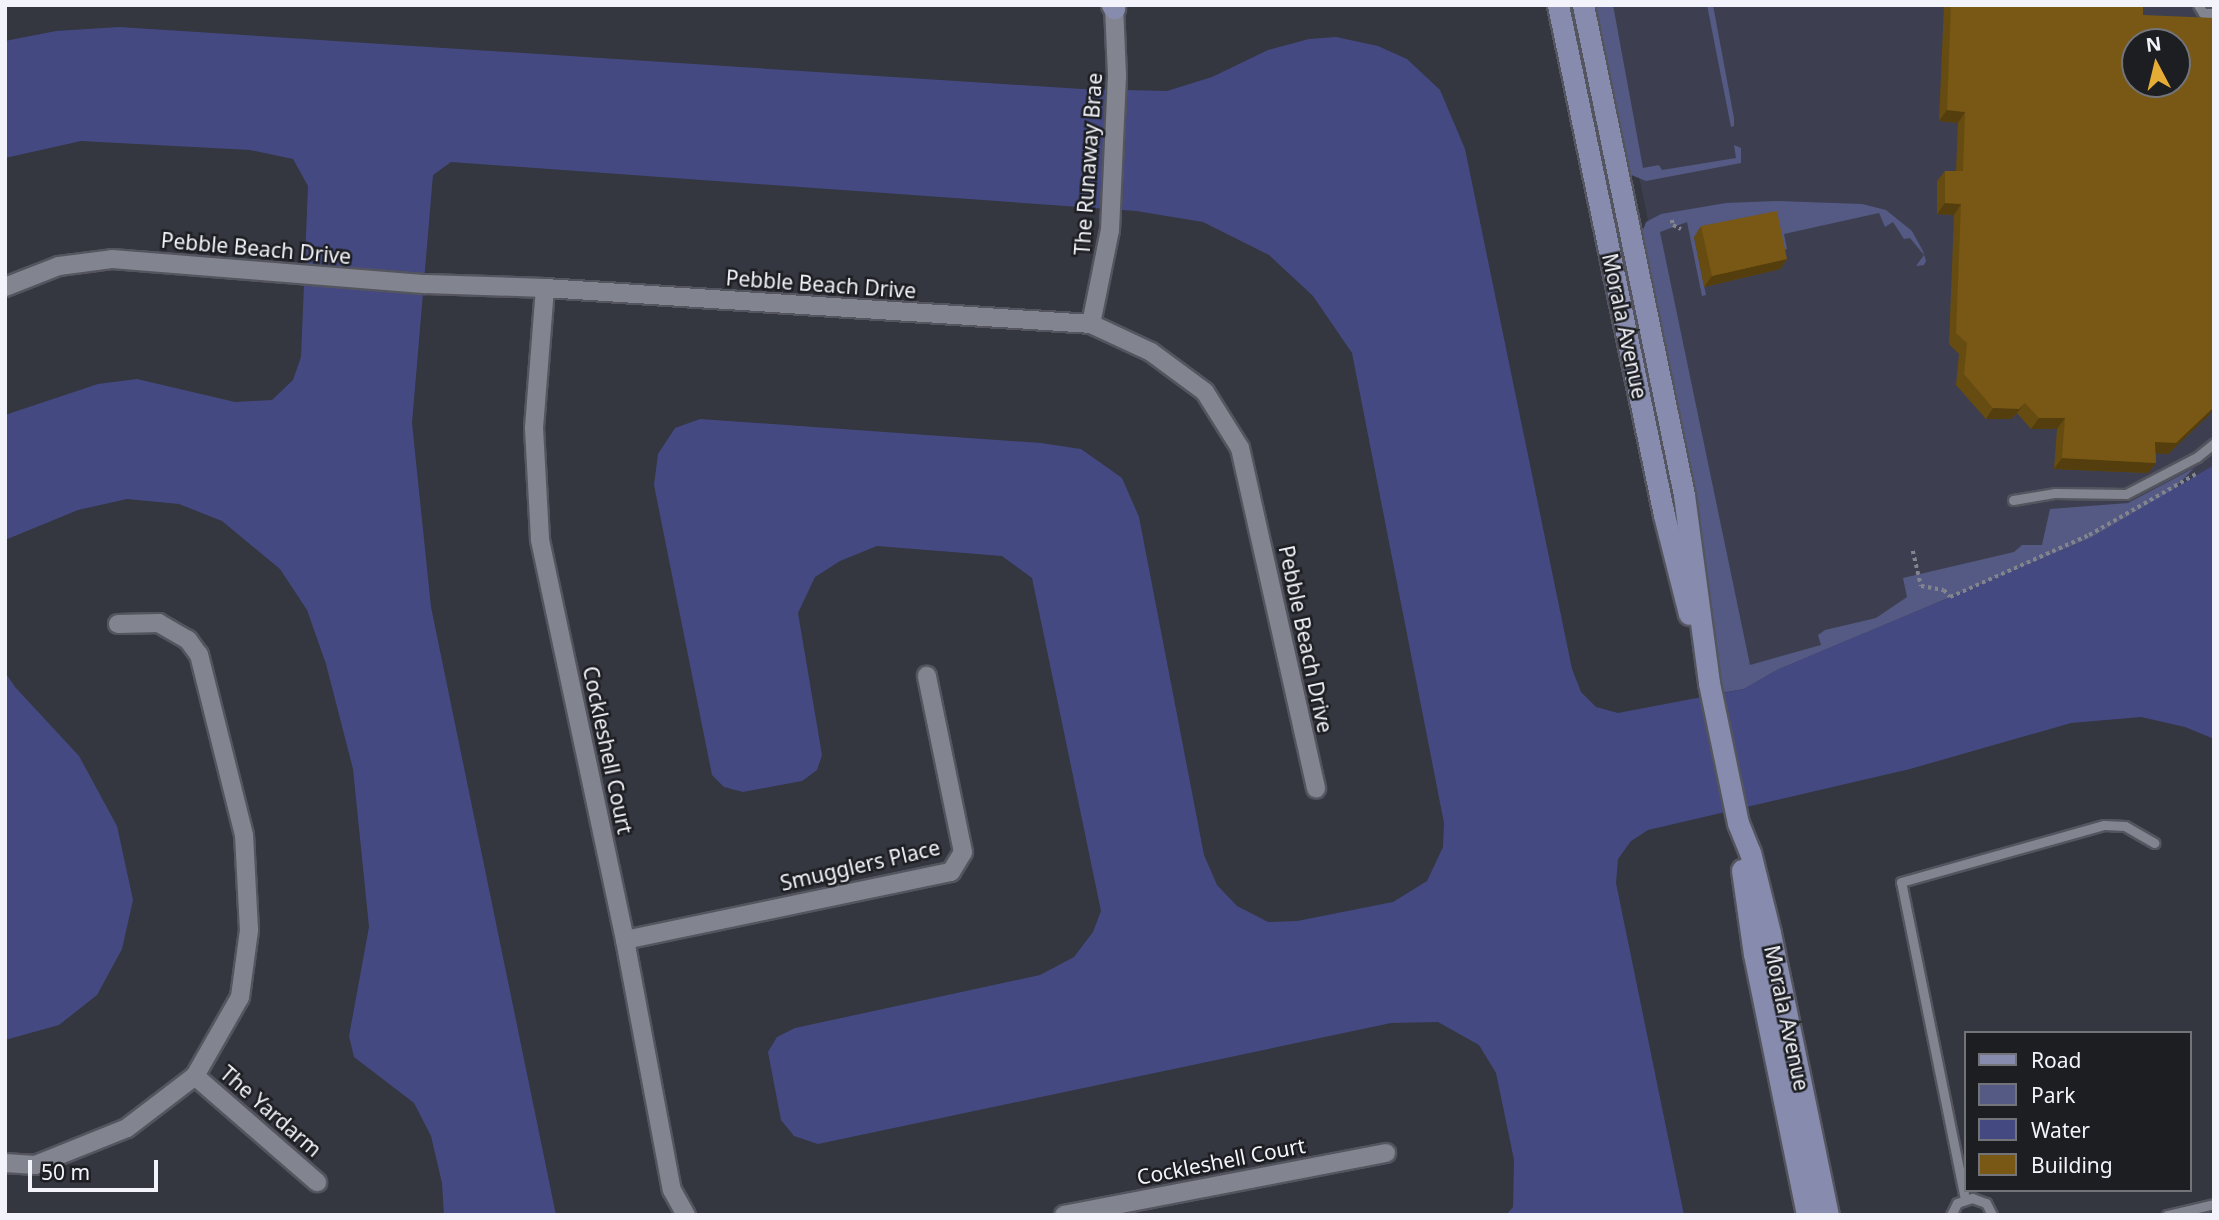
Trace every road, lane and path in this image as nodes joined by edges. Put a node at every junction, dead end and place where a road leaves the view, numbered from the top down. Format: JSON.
{"nodes":[{"id":1,"x":1558,"y":5,"type":"edge"},
{"id":2,"x":1583,"y":5,"type":"edge"},
{"id":3,"x":2198,"y":5,"type":"edge"},
{"id":4,"x":1114,"y":6,"type":"edge"},
{"id":5,"x":2214,"y":13,"type":"edge"},
{"id":6,"x":1672,"y":220,"type":"dead end"},
{"id":7,"x":1681,"y":229,"type":"dead end"},
{"id":8,"x":5,"y":287,"type":"edge"},
{"id":9,"x":545,"y":288,"type":"junction"},
{"id":10,"x":1091,"y":324,"type":"junction"},
{"id":11,"x":2214,"y":443,"type":"edge"},
{"id":12,"x":2201,"y":470,"type":"dead end"},
{"id":13,"x":2013,"y":500,"type":"dead end"},
{"id":14,"x":1913,"y":551,"type":"dead end"},
{"id":15,"x":118,"y":624,"type":"dead end"},
{"id":16,"x":1702,"y":644,"type":"junction"},
{"id":17,"x":927,"y":676,"type":"dead end"},
{"id":18,"x":1315,"y":789,"type":"dead end"},
{"id":19,"x":1738,"y":822,"type":"junction"},
{"id":20,"x":2155,"y":844,"type":"dead end"},
{"id":21,"x":625,"y":940,"type":"junction"},
{"id":22,"x":195,"y":1076,"type":"junction"},
{"id":23,"x":1386,"y":1153,"type":"dead end"},
{"id":24,"x":5,"y":1163,"type":"edge"},
{"id":25,"x":317,"y":1182,"type":"dead end"},
{"id":26,"x":1965,"y":1199,"type":"junction"},
{"id":27,"x":2214,"y":1204,"type":"edge"},
{"id":28,"x":686,"y":1215,"type":"edge"},
{"id":29,"x":1064,"y":1215,"type":"edge"},
{"id":30,"x":1807,"y":1215,"type":"edge"},
{"id":31,"x":1828,"y":1215,"type":"edge"},
{"id":32,"x":1951,"y":1215,"type":"edge"},
{"id":33,"x":1992,"y":1215,"type":"edge"},
{"id":34,"x":2167,"y":1215,"type":"edge"}],
"edges":[{"from":1,"to":16,"type":"main road","name":"Morala Avenue"},
{"from":2,"to":16,"type":"main road","name":"Morala Avenue"},
{"from":3,"to":5,"type":"lane"},
{"from":4,"to":10,"type":"street","name":"The Runaway Brae"},
{"from":6,"to":7,"type":"path"},
{"from":8,"to":9,"type":"street","name":"Pebble Beach Drive"},
{"from":9,"to":10,"type":"street","name":"Pebble Beach Drive"},
{"from":9,"to":21,"type":"street","name":"Cockleshell Court"},
{"from":10,"to":18,"type":"street","name":"Pebble Beach Drive"},
{"from":11,"to":13,"type":"lane"},
{"from":12,"to":14,"type":"path"},
{"from":15,"to":22,"type":"street"},
{"from":16,"to":19,"type":"main road","name":"Morala Avenue"},
{"from":17,"to":21,"type":"street","name":"Smugglers Place"},
{"from":19,"to":30,"type":"main road","name":"Morala Avenue"},
{"from":19,"to":31,"type":"main road","name":"Morala Avenue"},
{"from":20,"to":26,"type":"lane"},
{"from":21,"to":28,"type":"street","name":"Cockleshell Court"},
{"from":22,"to":24,"type":"street"},
{"from":22,"to":25,"type":"street","name":"The Yardarm"},
{"from":23,"to":29,"type":"street","name":"Cockleshell Court"},
{"from":26,"to":32,"type":"lane"},
{"from":26,"to":33,"type":"lane"},
{"from":27,"to":34,"type":"lane"}]}
